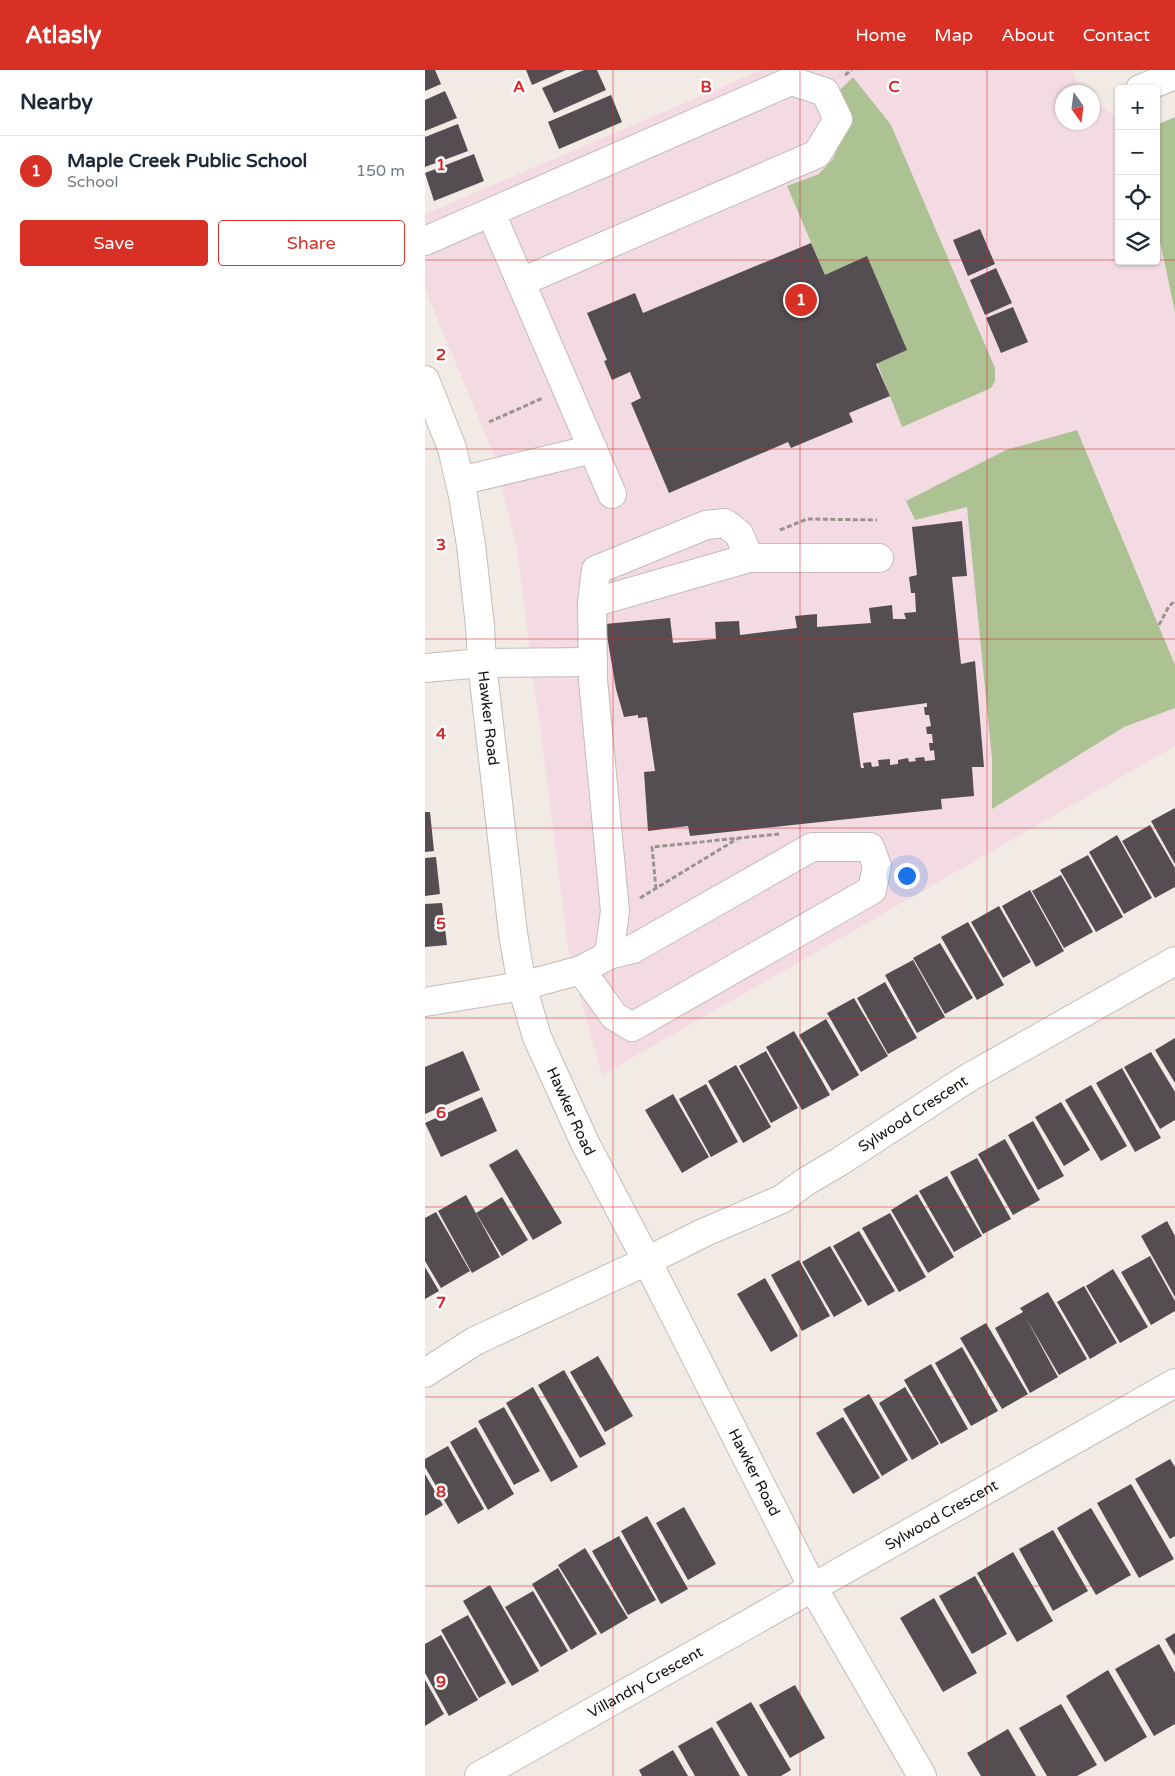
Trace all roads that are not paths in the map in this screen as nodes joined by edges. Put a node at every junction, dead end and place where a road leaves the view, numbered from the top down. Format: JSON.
{"nodes":[{"id":1,"x":1125,"y":70,"type":"edge"},
{"id":2,"x":1175,"y":74,"type":"edge"},
{"id":3,"x":1132,"y":85,"type":"edge"},
{"id":4,"x":1149,"y":85,"type":"edge"},
{"id":5,"x":491,"y":213,"type":"junction"},
{"id":6,"x":425,"y":242,"type":"edge"},
{"id":7,"x":521,"y":282,"type":"junction"},
{"id":8,"x":425,"y":380,"type":"edge"},
{"id":9,"x":593,"y":449,"type":"junction"},
{"id":10,"x":460,"y":481,"type":"junction"},
{"id":11,"x":612,"y":494,"type":"dead end"},
{"id":12,"x":746,"y":552,"type":"junction"},
{"id":13,"x":879,"y":558,"type":"dead end"},
{"id":14,"x":593,"y":602,"type":"junction"},
{"id":15,"x":593,"y":662,"type":"junction"},
{"id":16,"x":482,"y":663,"type":"junction"},
{"id":17,"x":425,"y":668,"type":"edge"},
{"id":18,"x":609,"y":955,"type":"junction"},
{"id":19,"x":1175,"y":961,"type":"edge"},
{"id":20,"x":581,"y":970,"type":"junction"},
{"id":21,"x":522,"y":986,"type":"junction"},
{"id":22,"x":425,"y":1002,"type":"edge"},
{"id":23,"x":647,"y":1261,"type":"junction"},
{"id":24,"x":425,"y":1373,"type":"edge"},
{"id":25,"x":1175,"y":1382,"type":"edge"},
{"id":26,"x":812,"y":1586,"type":"junction"},
{"id":27,"x":479,"y":1776,"type":"edge"},
{"id":28,"x":921,"y":1776,"type":"edge"}],
"edges":[{"from":1,"to":3,"type":"street"},
{"from":2,"to":4,"type":"street"},
{"from":5,"to":6,"type":"street"},
{"from":5,"to":7,"type":"street"},
{"from":5,"to":7,"type":"street"},
{"from":7,"to":9,"type":"street"},
{"from":8,"to":10,"type":"street","name":"Hawker Road"},
{"from":9,"to":10,"type":"street"},
{"from":9,"to":11,"type":"street"},
{"from":10,"to":16,"type":"street","name":"Hawker Road"},
{"from":12,"to":13,"type":"street"},
{"from":12,"to":14,"type":"street"},
{"from":12,"to":14,"type":"street"},
{"from":14,"to":15,"type":"street"},
{"from":15,"to":16,"type":"street"},
{"from":15,"to":18,"type":"street"},
{"from":16,"to":17,"type":"street"},
{"from":16,"to":21,"type":"street","name":"Hawker Road"},
{"from":18,"to":20,"type":"street"},
{"from":18,"to":20,"type":"street"},
{"from":19,"to":23,"type":"street","name":"Sylwood Crescent"},
{"from":20,"to":21,"type":"street"},
{"from":21,"to":22,"type":"street"},
{"from":21,"to":23,"type":"street","name":"Hawker Road"},
{"from":23,"to":24,"type":"street"},
{"from":23,"to":26,"type":"street","name":"Hawker Road"},
{"from":25,"to":26,"type":"street","name":"Sylwood Crescent"},
{"from":26,"to":27,"type":"street","name":"Villandry Crescent"},
{"from":26,"to":28,"type":"street","name":"Hawker Road"}]}
